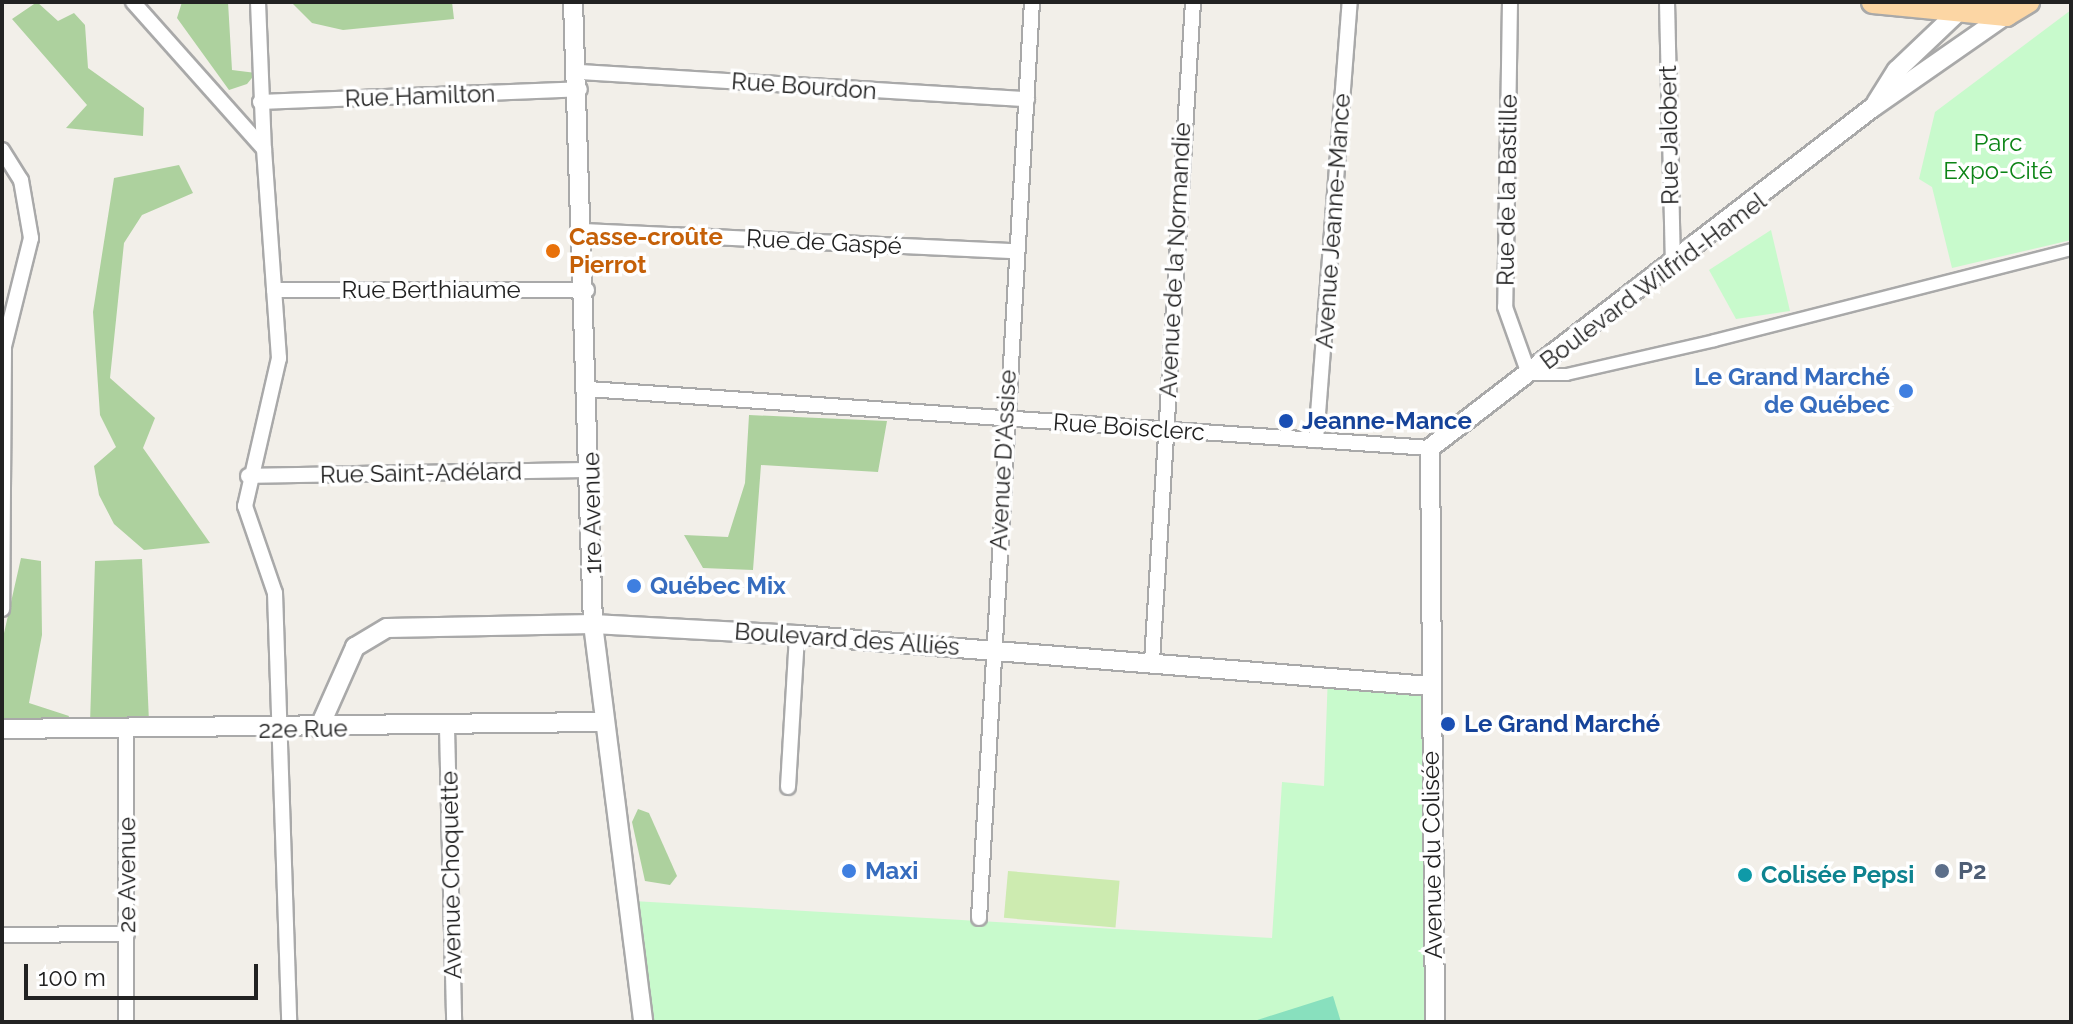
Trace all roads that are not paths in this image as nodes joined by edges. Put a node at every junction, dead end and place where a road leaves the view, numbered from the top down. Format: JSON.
{"nodes":[{"id":1,"x":133,"y":2,"type":"edge"},
{"id":2,"x":258,"y":2,"type":"edge"},
{"id":3,"x":573,"y":2,"type":"edge"},
{"id":4,"x":1032,"y":2,"type":"edge"},
{"id":5,"x":1193,"y":2,"type":"edge"},
{"id":6,"x":1350,"y":2,"type":"edge"},
{"id":7,"x":1510,"y":2,"type":"edge"},
{"id":8,"x":1667,"y":2,"type":"edge"},
{"id":9,"x":1873,"y":2,"type":"edge"},
{"id":10,"x":2028,"y":2,"type":"edge"},
{"id":11,"x":1964,"y":6,"type":"edge"},
{"id":12,"x":2006,"y":15,"type":"junction"},
{"id":13,"x":580,"y":80,"type":"junction"},
{"id":14,"x":1027,"y":99,"type":"junction"},
{"id":15,"x":260,"y":102,"type":"junction"},
{"id":16,"x":1872,"y":108,"type":"junction"},
{"id":17,"x":264,"y":149,"type":"junction"},
{"id":18,"x":2,"y":150,"type":"edge"},
{"id":19,"x":585,"y":231,"type":"junction"},
{"id":20,"x":2071,"y":249,"type":"edge"},
{"id":21,"x":1014,"y":251,"type":"junction"},
{"id":22,"x":1673,"y":268,"type":"junction"},
{"id":23,"x":274,"y":290,"type":"junction"},
{"id":24,"x":587,"y":290,"type":"junction"},
{"id":25,"x":3,"y":346,"type":"edge"},
{"id":26,"x":1529,"y":374,"type":"junction"},
{"id":27,"x":588,"y":389,"type":"junction"},
{"id":28,"x":1007,"y":419,"type":"junction"},
{"id":29,"x":1166,"y":430,"type":"junction"},
{"id":30,"x":1316,"y":440,"type":"junction"},
{"id":31,"x":1430,"y":448,"type":"junction"},
{"id":32,"x":593,"y":470,"type":"junction"},
{"id":33,"x":248,"y":476,"type":"junction"},
{"id":34,"x":4,"y":543,"type":"edge"},
{"id":35,"x":2,"y":609,"type":"edge"},
{"id":36,"x":593,"y":624,"type":"junction"},
{"id":37,"x":797,"y":635,"type":"junction"},
{"id":38,"x":991,"y":649,"type":"junction"},
{"id":39,"x":1152,"y":661,"type":"junction"},
{"id":40,"x":1430,"y":686,"type":"junction"},
{"id":41,"x":603,"y":722,"type":"junction"},
{"id":42,"x":126,"y":728,"type":"junction"},
{"id":43,"x":319,"y":728,"type":"junction"},
{"id":44,"x":447,"y":728,"type":"junction"},
{"id":45,"x":2,"y":729,"type":"edge"},
{"id":46,"x":282,"y":731,"type":"junction"},
{"id":47,"x":788,"y":787,"type":"dead end"},
{"id":48,"x":979,"y":918,"type":"dead end"},
{"id":49,"x":127,"y":934,"type":"junction"},
{"id":50,"x":2,"y":935,"type":"edge"},
{"id":51,"x":126,"y":1022,"type":"edge"},
{"id":52,"x":289,"y":1022,"type":"edge"},
{"id":53,"x":454,"y":1022,"type":"edge"},
{"id":54,"x":643,"y":1022,"type":"edge"},
{"id":55,"x":1435,"y":1022,"type":"edge"}],
"edges":[{"from":1,"to":17,"type":"street"},
{"from":2,"to":15,"type":"street"},
{"from":3,"to":13,"type":"street","name":"1re Avenue"},
{"from":4,"to":14,"type":"street","name":"Avenue D'Assise"},
{"from":5,"to":29,"type":"street","name":"Avenue de la Normandie"},
{"from":6,"to":30,"type":"street","name":"Avenue Jeanne-Mance"},
{"from":7,"to":26,"type":"street","name":"Rue de la Bastille"},
{"from":8,"to":22,"type":"street","name":"Rue Jalobert"},
{"from":9,"to":11,"type":"main road"},
{"from":10,"to":12,"type":"main road","name":"Boulevard Wilfrid-Hamel"},
{"from":11,"to":12,"type":"main road"},
{"from":11,"to":16,"type":"street","name":"Boulevard Wilfrid-Hamel"},
{"from":12,"to":16,"type":"street","name":"Boulevard Wilfrid-Hamel"},
{"from":13,"to":14,"type":"street","name":"Rue Bourdon"},
{"from":13,"to":15,"type":"street","name":"Rue Hamilton"},
{"from":13,"to":19,"type":"street","name":"1re Avenue"},
{"from":14,"to":21,"type":"street","name":"Avenue D'Assise"},
{"from":15,"to":17,"type":"street"},
{"from":16,"to":22,"type":"street","name":"Boulevard Wilfrid-Hamel"},
{"from":17,"to":23,"type":"street"},
{"from":18,"to":25,"type":"street"},
{"from":19,"to":21,"type":"street","name":"Rue de Gaspé"},
{"from":19,"to":24,"type":"street","name":"1re Avenue"},
{"from":20,"to":26,"type":"street"},
{"from":21,"to":28,"type":"street","name":"Avenue D'Assise"},
{"from":22,"to":26,"type":"street","name":"Boulevard Wilfrid-Hamel"},
{"from":23,"to":24,"type":"street","name":"Rue Berthiaume"},
{"from":23,"to":33,"type":"street"},
{"from":24,"to":27,"type":"street","name":"1re Avenue"},
{"from":25,"to":34,"type":"street"},
{"from":26,"to":31,"type":"street","name":"Boulevard Wilfrid-Hamel"},
{"from":27,"to":28,"type":"street","name":"Rue Boisclerc"},
{"from":27,"to":32,"type":"street","name":"1re Avenue"},
{"from":28,"to":29,"type":"street","name":"Rue Boisclerc"},
{"from":28,"to":38,"type":"street","name":"Avenue D'Assise"},
{"from":29,"to":30,"type":"street","name":"Rue Boisclerc"},
{"from":29,"to":39,"type":"street","name":"Avenue de la Normandie"},
{"from":30,"to":31,"type":"street","name":"Rue Boisclerc"},
{"from":31,"to":40,"type":"street","name":"Avenue du Colisée"},
{"from":32,"to":33,"type":"street","name":"Rue Saint-Adélard"},
{"from":32,"to":36,"type":"street","name":"1re Avenue"},
{"from":33,"to":46,"type":"street"},
{"from":34,"to":35,"type":"street"},
{"from":36,"to":37,"type":"street","name":"Boulevard des Alliés"},
{"from":36,"to":41,"type":"street","name":"1re Avenue"},
{"from":36,"to":43,"type":"street","name":"Boulevard des Alliés"},
{"from":37,"to":38,"type":"street","name":"Boulevard des Alliés"},
{"from":37,"to":47,"type":"street"},
{"from":38,"to":39,"type":"street","name":"Boulevard des Alliés"},
{"from":38,"to":48,"type":"street","name":"Avenue D'Assise"},
{"from":39,"to":40,"type":"street","name":"Boulevard des Alliés"},
{"from":40,"to":55,"type":"street","name":"Avenue du Colisée"},
{"from":41,"to":44,"type":"street","name":"22e Rue"},
{"from":41,"to":54,"type":"street","name":"1re Avenue"},
{"from":42,"to":45,"type":"street","name":"22e Rue"},
{"from":42,"to":46,"type":"street","name":"22e Rue"},
{"from":42,"to":49,"type":"street","name":"2e Avenue"},
{"from":43,"to":44,"type":"street","name":"22e Rue"},
{"from":43,"to":46,"type":"street","name":"22e Rue"},
{"from":44,"to":53,"type":"street","name":"Avenue Choquette"},
{"from":46,"to":52,"type":"street"},
{"from":49,"to":50,"type":"street"},
{"from":49,"to":51,"type":"street","name":"2e Avenue"}]}
